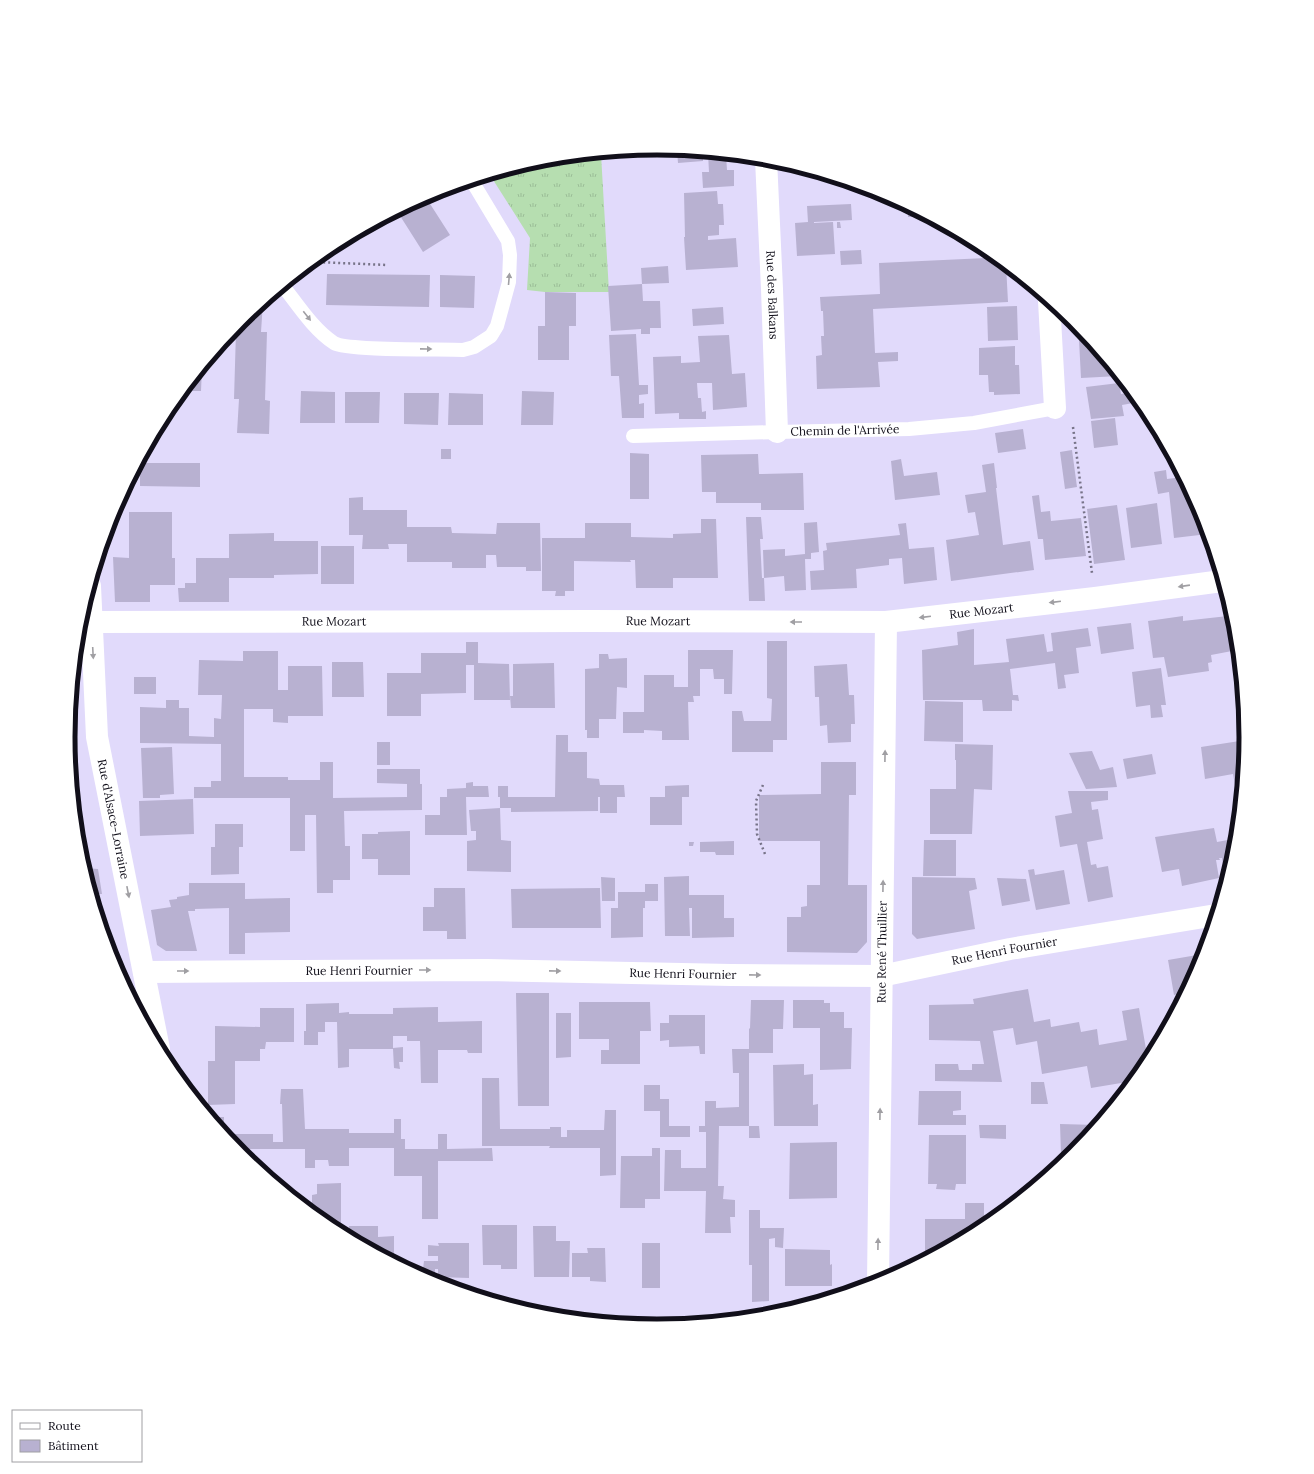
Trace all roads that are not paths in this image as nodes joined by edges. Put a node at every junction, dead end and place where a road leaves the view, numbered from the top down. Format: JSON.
{"nodes":[{"id":1,"x":766,"y":165,"type":"edge"},
{"id":2,"x":474,"y":185,"type":"edge"},
{"id":3,"x":286,"y":289,"type":"edge"},
{"id":4,"x":1049,"y":307,"type":"edge"},
{"id":5,"x":1055,"y":408,"type":"joint"},
{"id":6,"x":777,"y":432,"type":"junction"},
{"id":7,"x":633,"y":436,"type":"dead end"},
{"id":8,"x":1218,"y":582,"type":"edge"},
{"id":9,"x":91,"y":603,"type":"edge"},
{"id":10,"x":92,"y":622,"type":"junction"},
{"id":11,"x":886,"y":622,"type":"junction"},
{"id":12,"x":1210,"y":916,"type":"edge"},
{"id":13,"x":144,"y":972,"type":"junction"},
{"id":14,"x":881,"y":976,"type":"junction"},
{"id":15,"x":156,"y":1032,"type":"edge"},
{"id":16,"x":878,"y":1276,"type":"edge"}],
"edges":[{"from":1,"to":6,"type":"street","name":"Rue des Balkans"},
{"from":3,"to":2,"type":"lane","one_way":true},
{"from":4,"to":5,"type":"street"},
{"from":5,"to":6,"type":"lane","name":"Chemin de l'Arrivée"},
{"from":6,"to":7,"type":"lane","name":"Chemin de l'Arrivée"},
{"from":8,"to":11,"type":"street","name":"Rue Mozart","one_way":true},
{"from":9,"to":10,"type":"street","name":"Rue d'Alsace-Lorraine"},
{"from":11,"to":10,"type":"street","name":"Rue Mozart","one_way":true},
{"from":10,"to":13,"type":"street","name":"Rue d'Alsace-Lorraine","one_way":true},
{"from":14,"to":11,"type":"street","name":"Rue René Thuillier","one_way":true},
{"from":12,"to":14,"type":"street","name":"Rue Henri Fournier"},
{"from":13,"to":14,"type":"street","name":"Rue Henri Fournier","one_way":true},
{"from":13,"to":15,"type":"street","name":"Rue d'Alsace-Lorraine"},
{"from":16,"to":14,"type":"street","name":"Rue René Thuillier","one_way":true}]}
